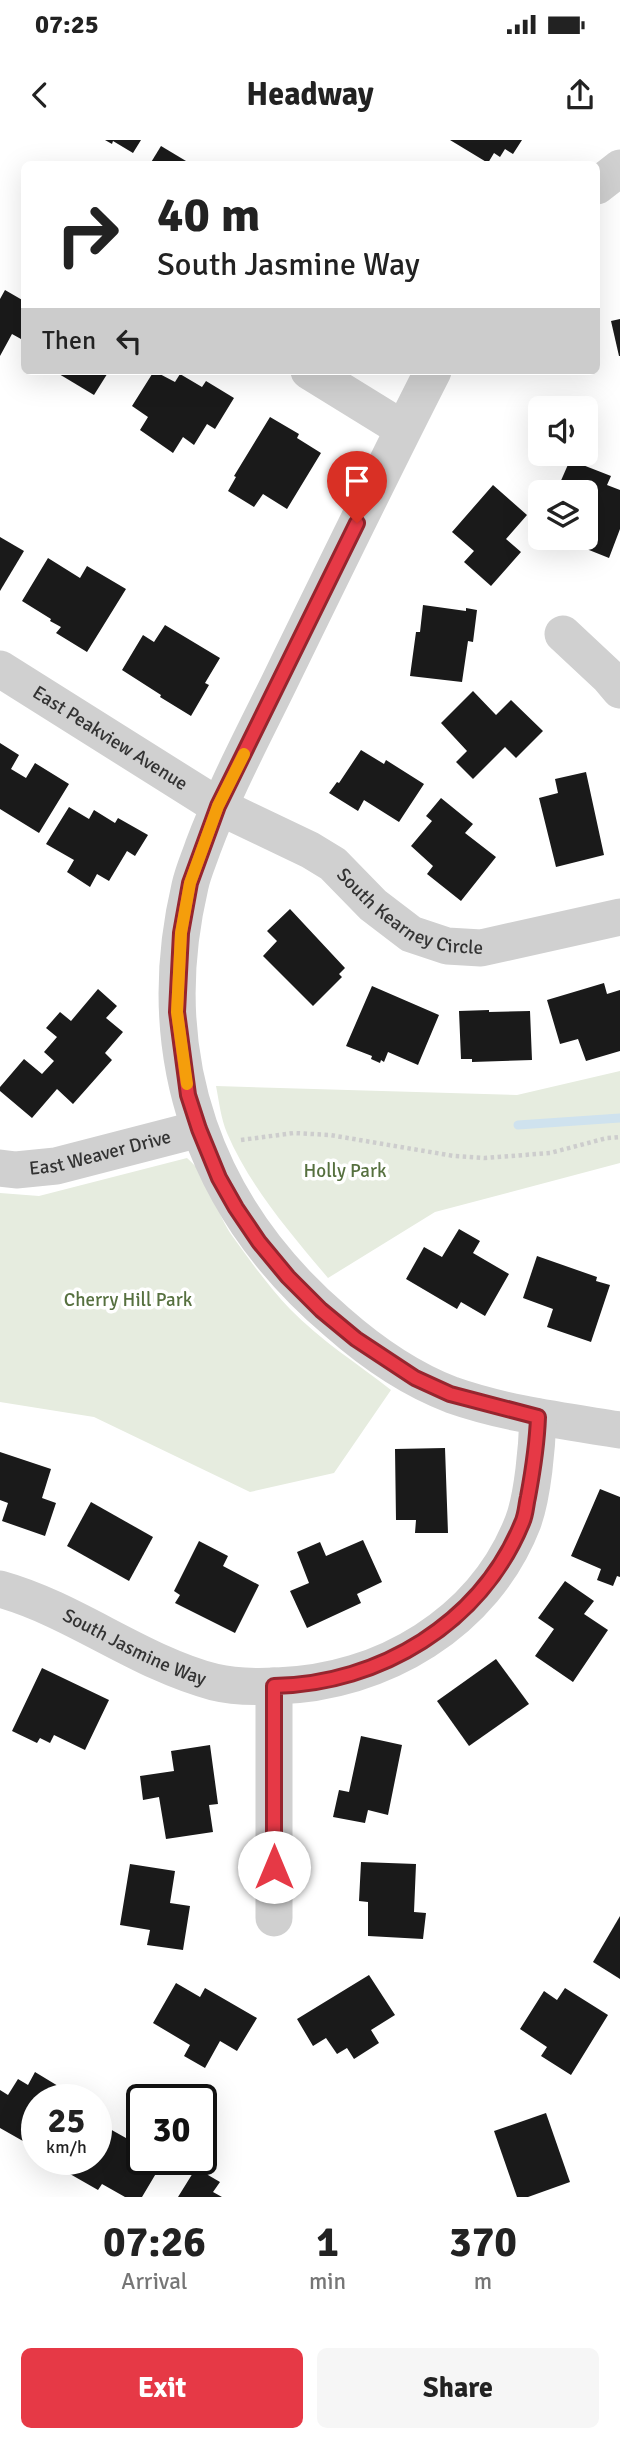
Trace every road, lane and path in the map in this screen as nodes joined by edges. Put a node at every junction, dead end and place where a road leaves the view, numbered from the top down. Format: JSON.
{"nodes":[{"id":1,"x":620,"y":168,"type":"edge"},
{"id":2,"x":600,"y":184,"type":"edge"},
{"id":3,"x":315,"y":375,"type":"edge"},
{"id":4,"x":431,"y":375,"type":"edge"},
{"id":5,"x":403,"y":429,"type":"junction"},
{"id":6,"x":563,"y":634,"type":"dead end"},
{"id":7,"x":0,"y":669,"type":"edge"},
{"id":8,"x":620,"y":690,"type":"edge"},
{"id":9,"x":218,"y":806,"type":"junction"},
{"id":10,"x":620,"y":917,"type":"edge"},
{"id":11,"x":199,"y":1129,"type":"junction"},
{"id":12,"x":620,"y":1137,"type":"edge"},
{"id":13,"x":0,"y":1168,"type":"edge"},
{"id":14,"x":538,"y":1417,"type":"junction"},
{"id":15,"x":620,"y":1430,"type":"edge"},
{"id":16,"x":0,"y":1589,"type":"edge"},
{"id":17,"x":274,"y":1686,"type":"junction"},
{"id":18,"x":274,"y":1918,"type":"dead end"}],
"edges":[{"from":1,"to":2,"type":"street"},
{"from":3,"to":5,"type":"street"},
{"from":4,"to":5,"type":"street"},
{"from":5,"to":9,"type":"street"},
{"from":6,"to":8,"type":"street"},
{"from":7,"to":9,"type":"street","name":"East Peakview Avenue"},
{"from":9,"to":10,"type":"street","name":"South Kearney Circle"},
{"from":9,"to":11,"type":"street"},
{"from":11,"to":12,"type":"path"},
{"from":11,"to":13,"type":"street","name":"East Weaver Drive"},
{"from":11,"to":14,"type":"street"},
{"from":14,"to":15,"type":"street"},
{"from":14,"to":17,"type":"street","name":"South Jasmine Way"},
{"from":16,"to":17,"type":"street","name":"South Jasmine Way"},
{"from":17,"to":18,"type":"street"}]}
